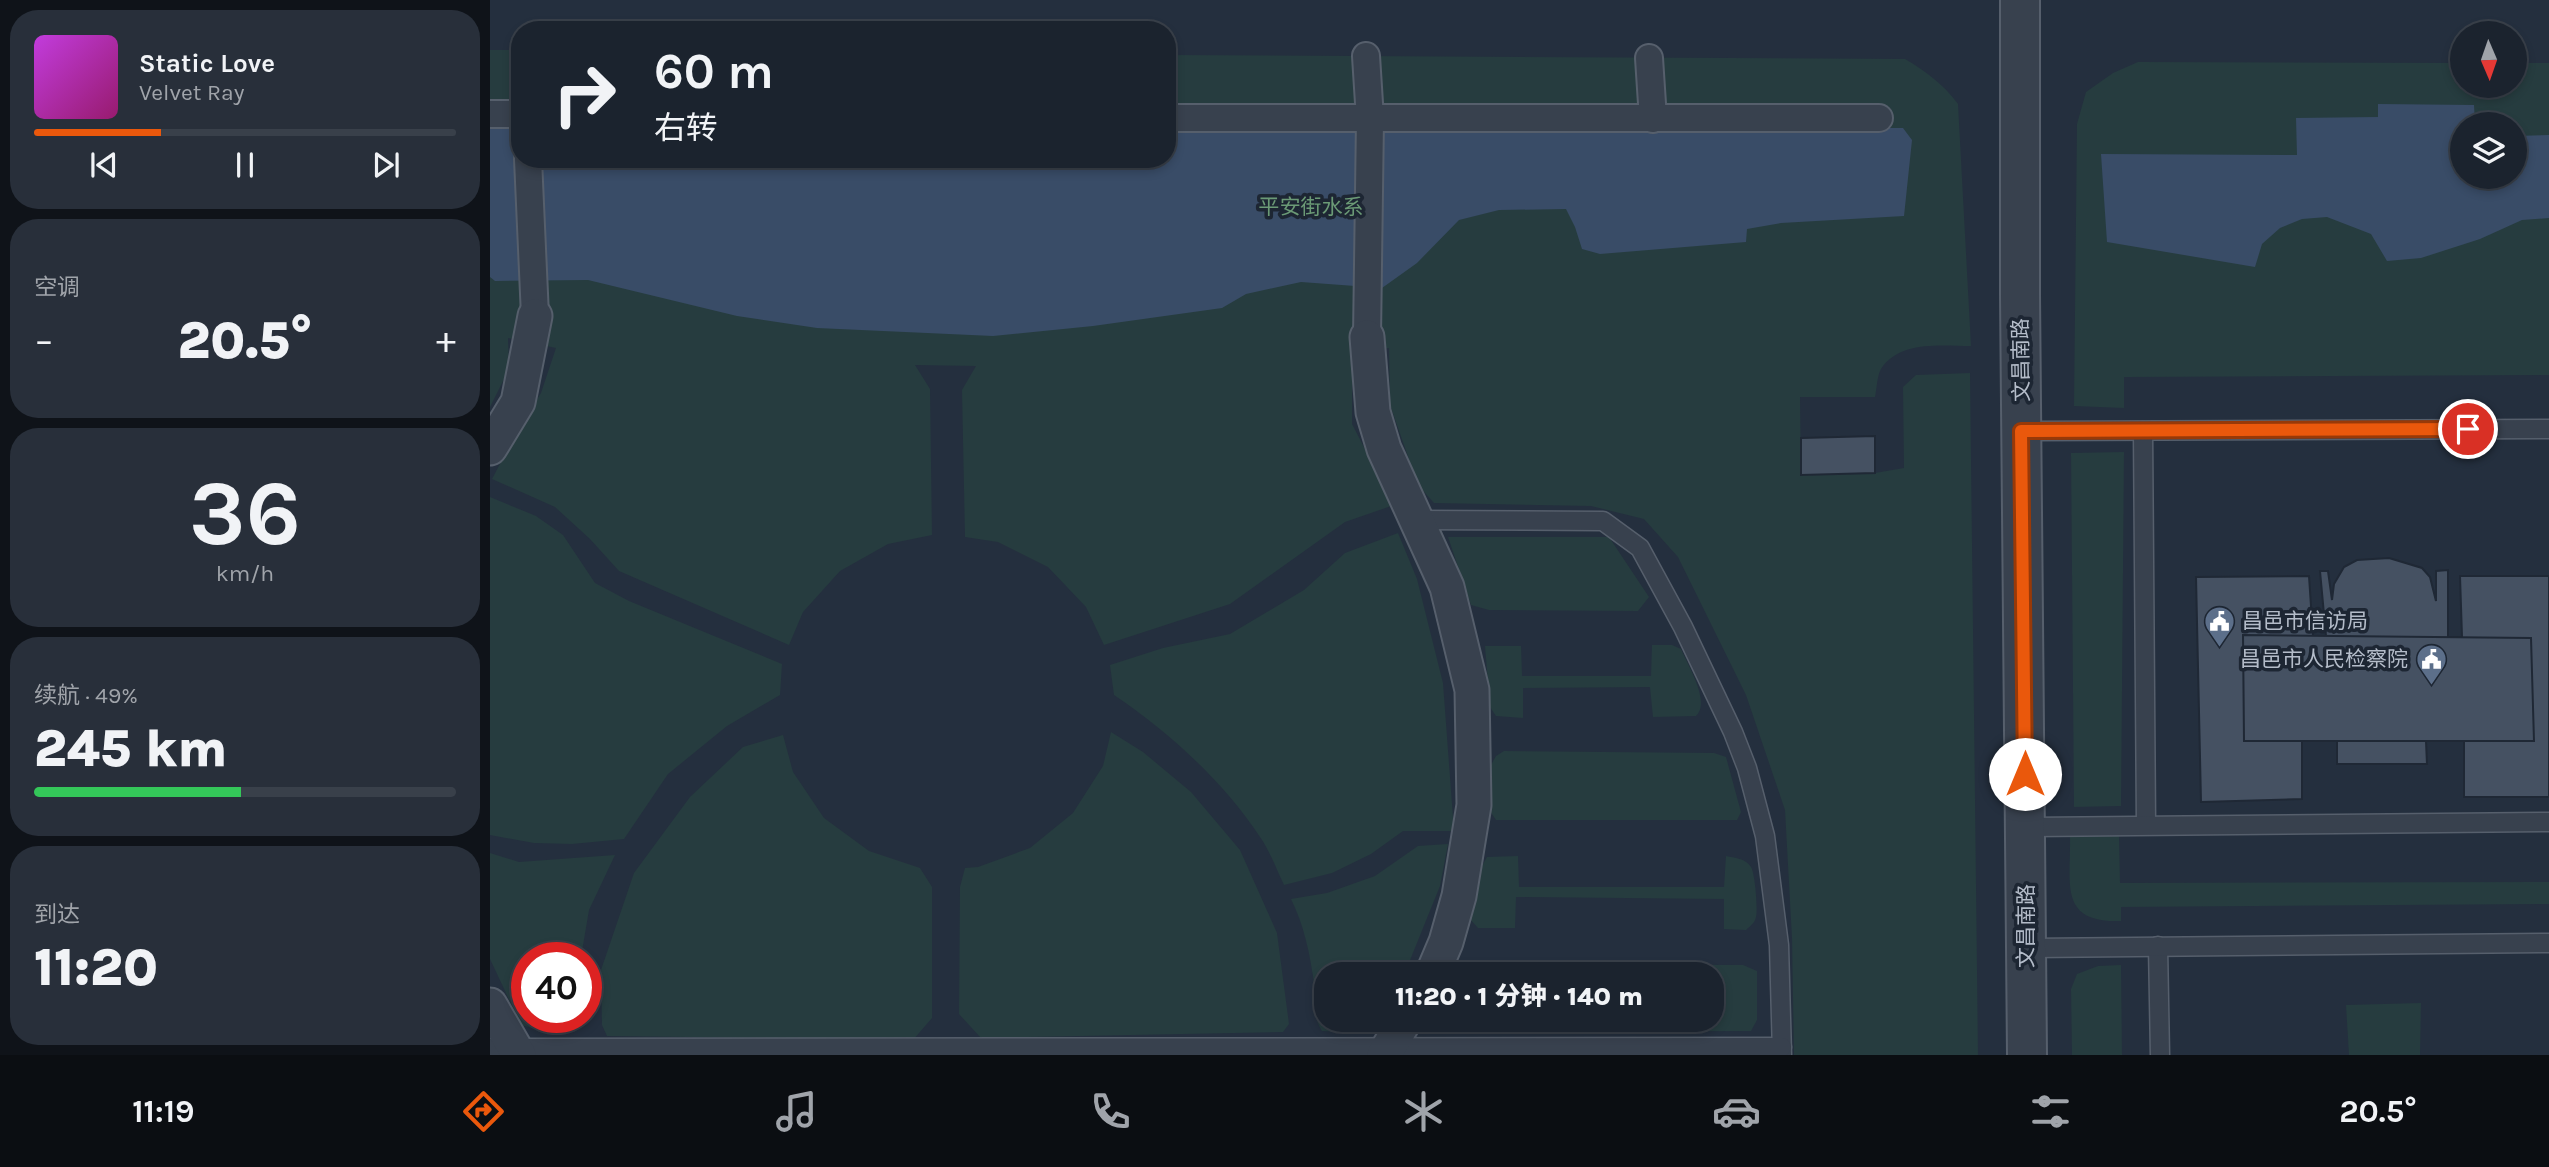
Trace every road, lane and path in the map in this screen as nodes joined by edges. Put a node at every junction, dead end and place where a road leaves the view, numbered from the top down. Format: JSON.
{"nodes":[{"id":1,"x":2020,"y":0,"type":"edge"},
{"id":2,"x":1366,"y":56,"type":"dead end"},
{"id":3,"x":1649,"y":58,"type":"dead end"},
{"id":4,"x":490,"y":114,"type":"edge"},
{"id":5,"x":511,"y":114,"type":"edge"},
{"id":6,"x":1176,"y":118,"type":"edge"},
{"id":7,"x":1879,"y":118,"type":"dead end"},
{"id":8,"x":1370,"y":119,"type":"junction"},
{"id":9,"x":1653,"y":119,"type":"junction"},
{"id":10,"x":528,"y":168,"type":"edge"},
{"id":11,"x":536,"y":316,"type":"joint"},
{"id":12,"x":1367,"y":337,"type":"joint"},
{"id":13,"x":2549,"y":429,"type":"edge"},
{"id":14,"x":2021,"y":431,"type":"junction"},
{"id":15,"x":2143,"y":431,"type":"junction"},
{"id":16,"x":490,"y":448,"type":"edge"},
{"id":17,"x":1416,"y":520,"type":"junction"},
{"id":18,"x":2549,"y":822,"type":"edge"},
{"id":19,"x":2146,"y":825,"type":"junction"},
{"id":20,"x":2026,"y":827,"type":"junction"},
{"id":21,"x":2549,"y":943,"type":"edge"},
{"id":22,"x":2158,"y":946,"type":"junction"},
{"id":23,"x":2027,"y":948,"type":"junction"},
{"id":24,"x":1438,"y":962,"type":"edge"},
{"id":25,"x":490,"y":1005,"type":"edge"},
{"id":26,"x":1393,"y":1041,"type":"edge"},
{"id":27,"x":508,"y":1050,"type":"edge"},
{"id":28,"x":1782,"y":1051,"type":"edge"},
{"id":29,"x":2027,"y":1055,"type":"edge"},
{"id":30,"x":2160,"y":1055,"type":"edge"}],
"edges":[{"from":1,"to":14,"type":"street","name":"文昌南路"},
{"from":2,"to":8,"type":"street"},
{"from":3,"to":9,"type":"street"},
{"from":4,"to":5,"type":"street"},
{"from":6,"to":8,"type":"street"},
{"from":7,"to":9,"type":"street"},
{"from":8,"to":9,"type":"street"},
{"from":8,"to":12,"type":"street"},
{"from":10,"to":11,"type":"street"},
{"from":11,"to":16,"type":"street"},
{"from":12,"to":17,"type":"street"},
{"from":13,"to":15,"type":"lane"},
{"from":14,"to":15,"type":"lane"},
{"from":14,"to":20,"type":"street","name":"文昌南路"},
{"from":15,"to":19,"type":"lane"},
{"from":17,"to":24,"type":"street"},
{"from":17,"to":28,"type":"lane"},
{"from":18,"to":19,"type":"lane"},
{"from":19,"to":20,"type":"lane"},
{"from":20,"to":23,"type":"street","name":"文昌南路"},
{"from":21,"to":22,"type":"lane"},
{"from":22,"to":23,"type":"lane"},
{"from":22,"to":30,"type":"lane"},
{"from":23,"to":29,"type":"street","name":"文昌南路"},
{"from":25,"to":27,"type":"street"},
{"from":26,"to":27,"type":"lane"},
{"from":26,"to":28,"type":"lane"}]}
